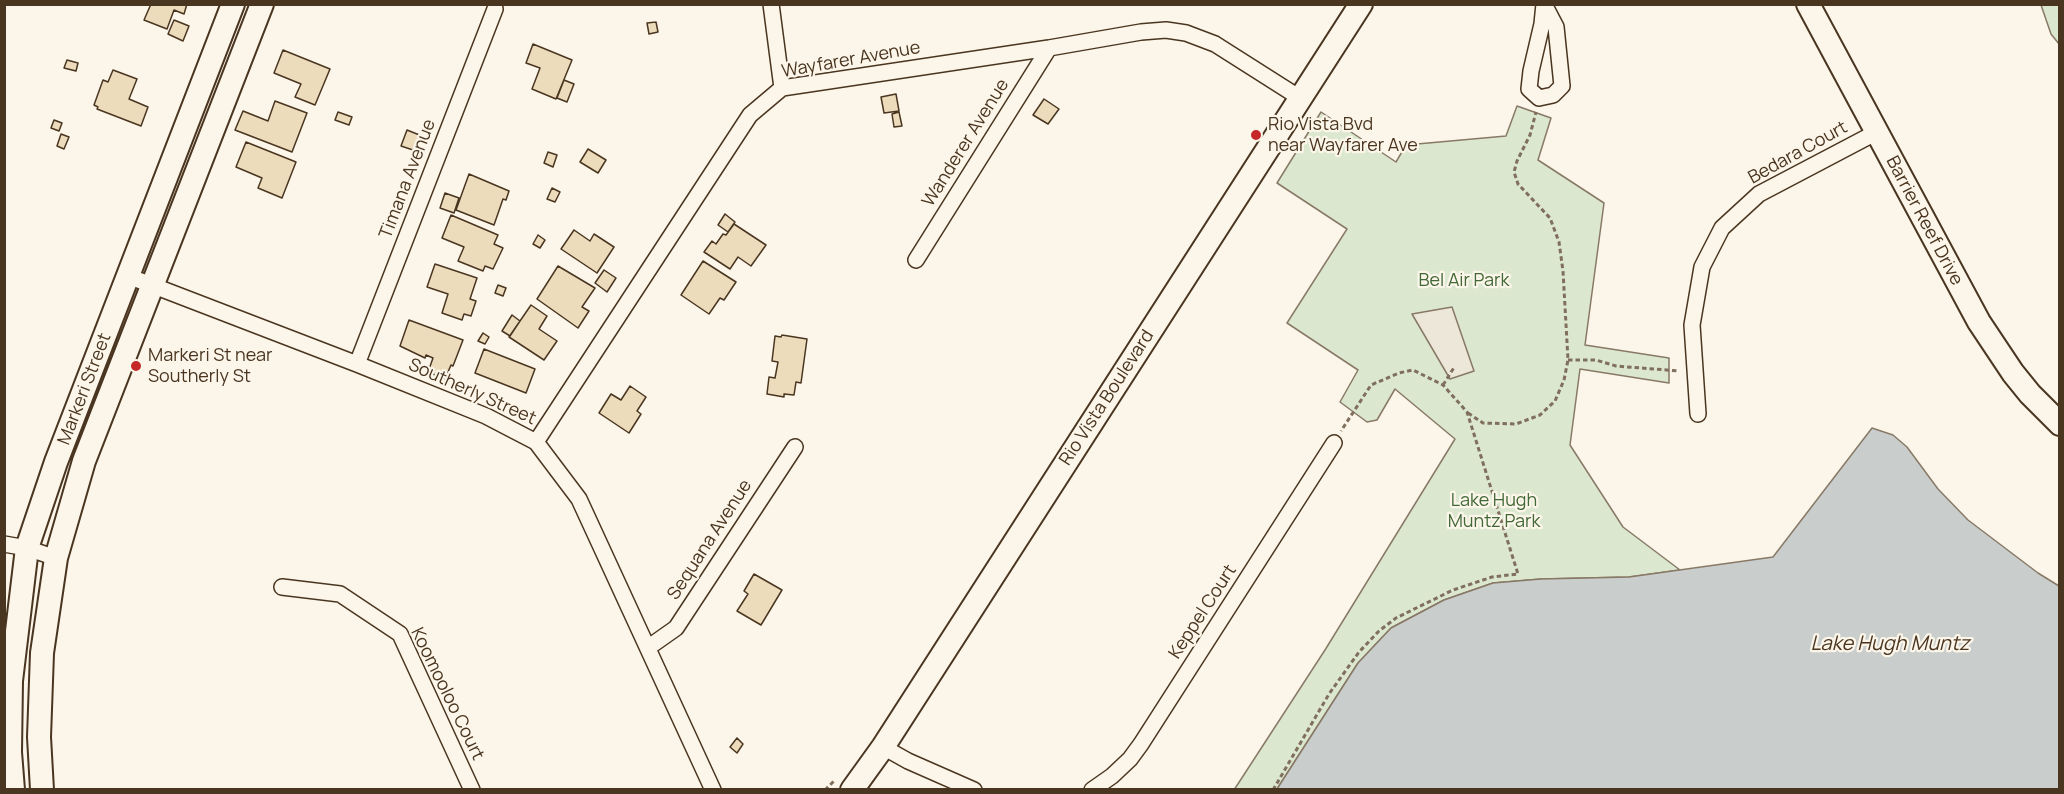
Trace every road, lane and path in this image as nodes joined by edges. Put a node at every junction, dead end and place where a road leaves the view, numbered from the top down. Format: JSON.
{"nodes":[{"id":1,"x":233,"y":4,"type":"edge"},
{"id":2,"x":262,"y":4,"type":"edge"},
{"id":3,"x":771,"y":4,"type":"edge"},
{"id":4,"x":1361,"y":4,"type":"edge"},
{"id":5,"x":1808,"y":4,"type":"edge"},
{"id":6,"x":1544,"y":5,"type":"edge"},
{"id":7,"x":495,"y":9,"type":"dead end"},
{"id":8,"x":1049,"y":48,"type":"junction"},
{"id":9,"x":782,"y":88,"type":"junction"},
{"id":10,"x":1300,"y":98,"type":"junction"},
{"id":11,"x":1539,"y":98,"type":"junction"},
{"id":12,"x":1877,"y":132,"type":"junction"},
{"id":13,"x":915,"y":260,"type":"dead end"},
{"id":14,"x":128,"y":276,"type":"junction"},
{"id":15,"x":152,"y":285,"type":"junction"},
{"id":16,"x":1568,"y":360,"type":"junction"},
{"id":17,"x":357,"y":364,"type":"junction"},
{"id":18,"x":1455,"y":366,"type":"dead end"},
{"id":19,"x":1696,"y":371,"type":"junction"},
{"id":20,"x":1443,"y":385,"type":"junction"},
{"id":21,"x":1467,"y":412,"type":"junction"},
{"id":22,"x":1698,"y":414,"type":"dead end"},
{"id":23,"x":2060,"y":424,"type":"edge"},
{"id":24,"x":536,"y":442,"type":"junction"},
{"id":25,"x":1334,"y":443,"type":"joint"},
{"id":26,"x":795,"y":447,"type":"dead end"},
{"id":27,"x":4,"y":544,"type":"edge"},
{"id":28,"x":27,"y":548,"type":"junction"},
{"id":29,"x":56,"y":558,"type":"junction"},
{"id":30,"x":1518,"y":574,"type":"junction"},
{"id":31,"x":1522,"y":580,"type":"dead end"},
{"id":32,"x":282,"y":587,"type":"dead end"},
{"id":33,"x":649,"y":647,"type":"junction"},
{"id":34,"x":883,"y":747,"type":"junction"},
{"id":35,"x":13,"y":789,"type":"edge"},
{"id":36,"x":42,"y":789,"type":"edge"},
{"id":37,"x":472,"y":789,"type":"edge"},
{"id":38,"x":713,"y":789,"type":"edge"},
{"id":39,"x":852,"y":789,"type":"edge"},
{"id":40,"x":974,"y":789,"type":"edge"},
{"id":41,"x":1092,"y":789,"type":"edge"},
{"id":42,"x":1272,"y":789,"type":"edge"}],
"edges":[{"from":1,"to":14,"type":"main road","name":"Markeri Street"},
{"from":2,"to":15,"type":"main road","name":"Markeri Street"},
{"from":3,"to":9,"type":"street"},
{"from":4,"to":10,"type":"main road","name":"Rio Vista Boulevard"},
{"from":5,"to":12,"type":"main road","name":"Barrier Reef Drive"},
{"from":6,"to":11,"type":"street"},
{"from":6,"to":11,"type":"street"},
{"from":7,"to":17,"type":"street","name":"Timana Avenue"},
{"from":8,"to":9,"type":"street","name":"Wayfarer Avenue"},
{"from":8,"to":10,"type":"street","name":"Wayfarer Avenue"},
{"from":8,"to":13,"type":"street","name":"Wanderer Avenue"},
{"from":9,"to":24,"type":"street","name":"Wayfarer Avenue"},
{"from":10,"to":34,"type":"main road","name":"Rio Vista Boulevard"},
{"from":11,"to":16,"type":"path"},
{"from":12,"to":19,"type":"street","name":"Bedara Court"},
{"from":12,"to":23,"type":"main road","name":"Barrier Reef Drive"},
{"from":14,"to":15,"type":"street","name":"Southerly Street"},
{"from":14,"to":28,"type":"main road","name":"Markeri Street"},
{"from":15,"to":17,"type":"street","name":"Southerly Street"},
{"from":15,"to":29,"type":"main road","name":"Markeri Street"},
{"from":16,"to":19,"type":"path"},
{"from":16,"to":21,"type":"path"},
{"from":17,"to":24,"type":"street","name":"Southerly Street"},
{"from":18,"to":20,"type":"path"},
{"from":19,"to":22,"type":"street","name":"Bedara Court"},
{"from":20,"to":21,"type":"path"},
{"from":20,"to":25,"type":"path"},
{"from":21,"to":30,"type":"path"},
{"from":24,"to":33,"type":"street","name":"Southerly Street"},
{"from":25,"to":41,"type":"street","name":"Keppel Court"},
{"from":26,"to":33,"type":"street","name":"Sequana Avenue"},
{"from":27,"to":28,"type":"street"},
{"from":28,"to":29,"type":"street"},
{"from":28,"to":35,"type":"main road","name":"Markeri Street"},
{"from":29,"to":36,"type":"main road","name":"Markeri Street"},
{"from":30,"to":31,"type":"path"},
{"from":30,"to":42,"type":"path"},
{"from":32,"to":37,"type":"street","name":"Koomooloo Court"},
{"from":33,"to":38,"type":"street","name":"Southerly Street"},
{"from":34,"to":39,"type":"main road","name":"Rio Vista Boulevard"},
{"from":34,"to":40,"type":"street"}]}
